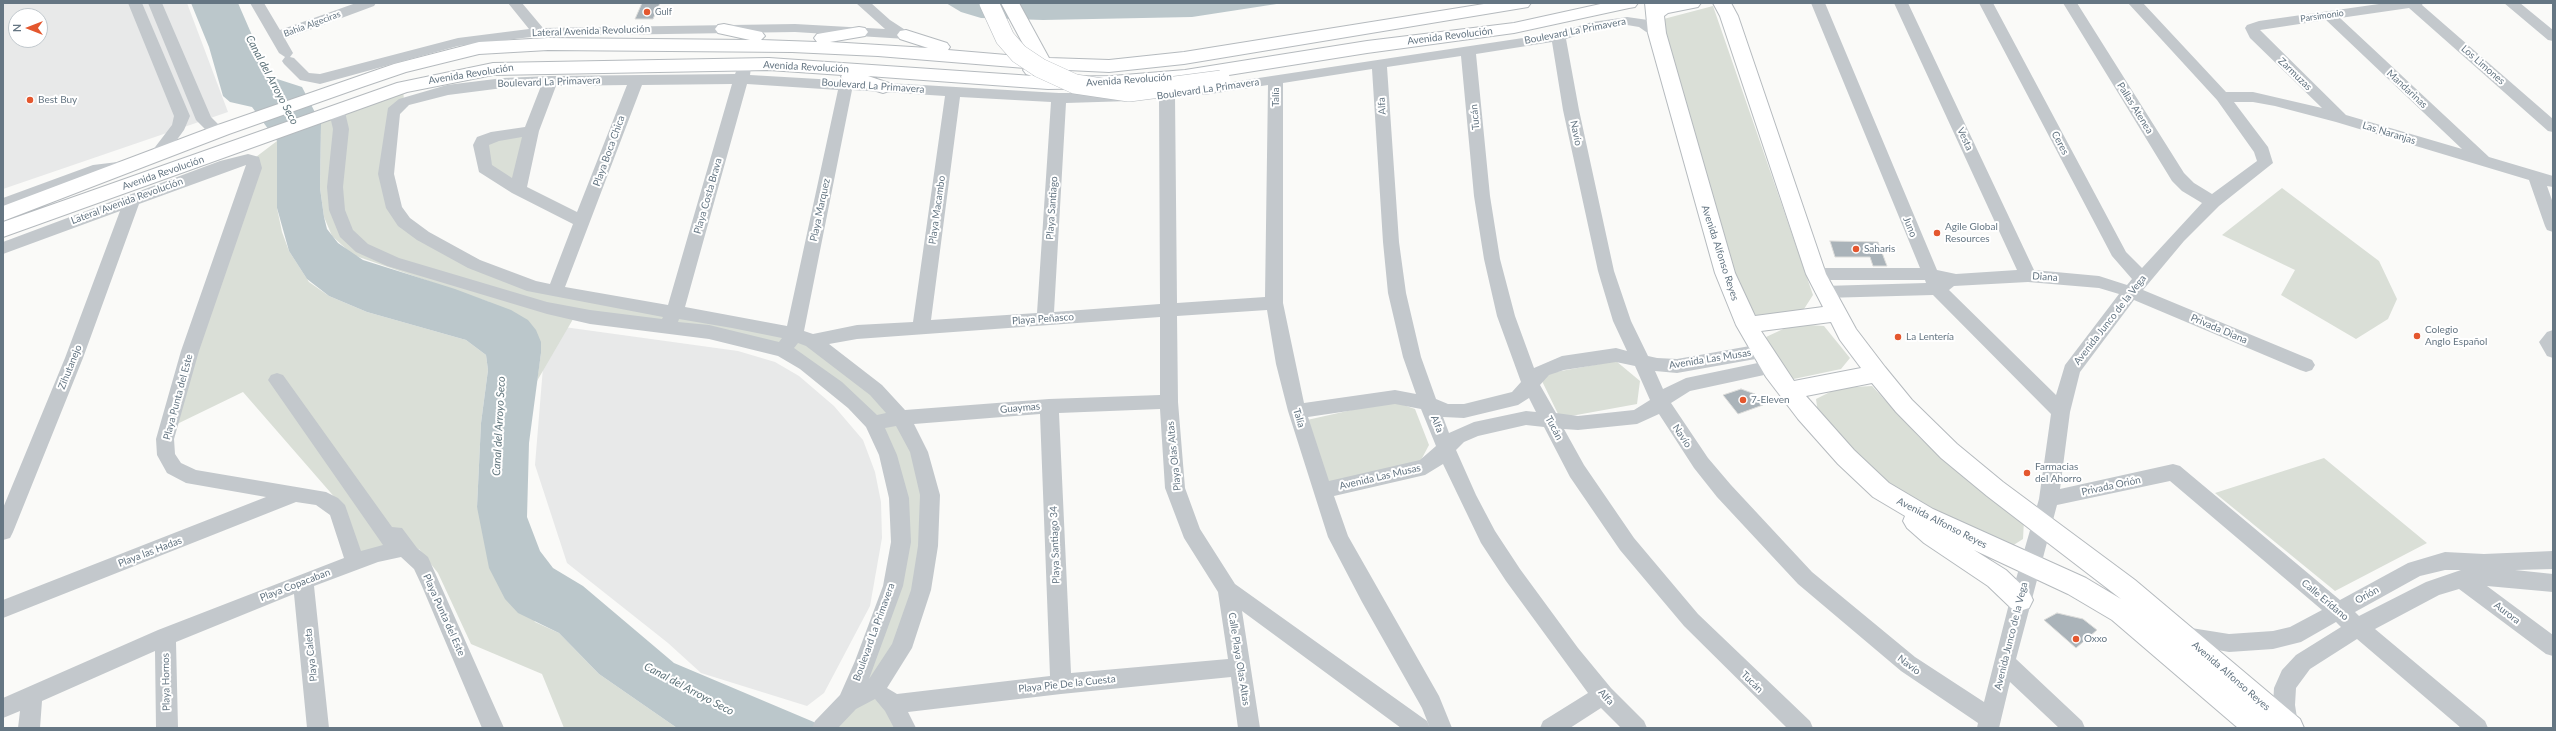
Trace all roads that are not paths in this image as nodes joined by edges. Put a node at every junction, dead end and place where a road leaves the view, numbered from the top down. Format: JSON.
{"nodes":[{"id":1,"x":136,"y":3,"type":"edge"},
{"id":2,"x":155,"y":3,"type":"edge"},
{"id":3,"x":258,"y":3,"type":"edge"},
{"id":4,"x":369,"y":3,"type":"edge"},
{"id":5,"x":515,"y":3,"type":"edge"},
{"id":6,"x":863,"y":3,"type":"edge"},
{"id":7,"x":989,"y":3,"type":"edge"},
{"id":8,"x":1010,"y":3,"type":"edge"},
{"id":9,"x":1522,"y":3,"type":"edge"},
{"id":10,"x":1629,"y":3,"type":"edge"},
{"id":11,"x":1692,"y":3,"type":"edge"},
{"id":12,"x":1818,"y":3,"type":"edge"},
{"id":13,"x":1901,"y":3,"type":"edge"},
{"id":14,"x":1986,"y":3,"type":"edge"},
{"id":15,"x":2070,"y":3,"type":"edge"},
{"id":16,"x":2135,"y":3,"type":"edge"},
{"id":17,"x":2416,"y":3,"type":"edge"},
{"id":18,"x":2511,"y":3,"type":"edge"},
{"id":19,"x":1723,"y":4,"type":"edge"},
{"id":20,"x":2413,"y":4,"type":"edge"},
{"id":21,"x":2329,"y":16,"type":"junction"},
{"id":22,"x":1655,"y":17,"type":"edge"},
{"id":23,"x":1592,"y":26,"type":"junction"},
{"id":24,"x":1514,"y":28,"type":"junction"},
{"id":25,"x":2252,"y":28,"type":"joint"},
{"id":26,"x":724,"y":29,"type":"junction"},
{"id":27,"x":1026,"y":31,"type":"junction"},
{"id":28,"x":538,"y":32,"type":"junction"},
{"id":29,"x":859,"y":32,"type":"junction"},
{"id":30,"x":502,"y":35,"type":"junction"},
{"id":31,"x":906,"y":35,"type":"junction"},
{"id":32,"x":278,"y":36,"type":"junction"},
{"id":33,"x":1558,"y":37,"type":"junction"},
{"id":34,"x":2553,"y":38,"type":"edge"},
{"id":35,"x":784,"y":45,"type":"junction"},
{"id":36,"x":1463,"y":47,"type":"junction"},
{"id":37,"x":458,"y":52,"type":"junction"},
{"id":38,"x":958,"y":56,"type":"junction"},
{"id":39,"x":1039,"y":56,"type":"junction"},
{"id":40,"x":1005,"y":58,"type":"junction"},
{"id":41,"x":1379,"y":64,"type":"junction"},
{"id":42,"x":620,"y":66,"type":"junction"},
{"id":43,"x":815,"y":66,"type":"junction"},
{"id":44,"x":735,"y":72,"type":"junction"},
{"id":45,"x":1276,"y":79,"type":"junction"},
{"id":46,"x":636,"y":80,"type":"junction"},
{"id":47,"x":550,"y":81,"type":"junction"},
{"id":48,"x":954,"y":84,"type":"junction"},
{"id":49,"x":846,"y":85,"type":"junction"},
{"id":50,"x":883,"y":87,"type":"junction"},
{"id":51,"x":1167,"y":96,"type":"junction"},
{"id":52,"x":2222,"y":97,"type":"junction"},
{"id":53,"x":1059,"y":98,"type":"junction"},
{"id":54,"x":337,"y":112,"type":"junction"},
{"id":55,"x":2340,"y":118,"type":"junction"},
{"id":56,"x":2553,"y":127,"type":"edge"},
{"id":57,"x":229,"y":128,"type":"junction"},
{"id":58,"x":532,"y":131,"type":"junction"},
{"id":59,"x":246,"y":153,"type":"junction"},
{"id":60,"x":157,"y":155,"type":"junction"},
{"id":61,"x":2486,"y":163,"type":"junction"},
{"id":62,"x":130,"y":166,"type":"junction"},
{"id":63,"x":99,"y":169,"type":"junction"},
{"id":64,"x":2536,"y":178,"type":"junction"},
{"id":65,"x":2553,"y":182,"type":"edge"},
{"id":66,"x":518,"y":189,"type":"junction"},
{"id":67,"x":3,"y":194,"type":"edge"},
{"id":68,"x":132,"y":200,"type":"junction"},
{"id":69,"x":2213,"y":202,"type":"junction"},
{"id":70,"x":3,"y":204,"type":"edge"},
{"id":71,"x":3,"y":214,"type":"edge"},
{"id":72,"x":583,"y":222,"type":"junction"},
{"id":73,"x":2553,"y":226,"type":"edge"},
{"id":74,"x":4,"y":239,"type":"edge"},
{"id":75,"x":1816,"y":274,"type":"junction"},
{"id":76,"x":1928,"y":274,"type":"junction"},
{"id":77,"x":2028,"y":276,"type":"junction"},
{"id":78,"x":2142,"y":278,"type":"junction"},
{"id":79,"x":1956,"y":280,"type":"junction"},
{"id":80,"x":1936,"y":289,"type":"junction"},
{"id":81,"x":555,"y":292,"type":"junction"},
{"id":82,"x":1824,"y":292,"type":"junction"},
{"id":83,"x":2131,"y":292,"type":"junction"},
{"id":84,"x":1274,"y":303,"type":"junction"},
{"id":85,"x":1169,"y":309,"type":"junction"},
{"id":86,"x":1835,"y":313,"type":"junction"},
{"id":87,"x":671,"y":318,"type":"junction"},
{"id":88,"x":1045,"y":318,"type":"junction"},
{"id":89,"x":1747,"y":325,"type":"junction"},
{"id":90,"x":921,"y":328,"type":"junction"},
{"id":91,"x":794,"y":334,"type":"junction"},
{"id":92,"x":812,"y":340,"type":"junction"},
{"id":93,"x":783,"y":350,"type":"junction"},
{"id":94,"x":1767,"y":359,"type":"junction"},
{"id":95,"x":1640,"y":360,"type":"junction"},
{"id":96,"x":2306,"y":366,"type":"dead end"},
{"id":97,"x":1877,"y":373,"type":"junction"},
{"id":98,"x":276,"y":380,"type":"joint"},
{"id":99,"x":1531,"y":385,"type":"junction"},
{"id":100,"x":1789,"y":391,"type":"junction"},
{"id":101,"x":1169,"y":402,"type":"junction"},
{"id":102,"x":1428,"y":403,"type":"junction"},
{"id":103,"x":1661,"y":403,"type":"junction"},
{"id":104,"x":1049,"y":406,"type":"junction"},
{"id":105,"x":1297,"y":412,"type":"junction"},
{"id":106,"x":2061,"y":412,"type":"junction"},
{"id":107,"x":901,"y":418,"type":"junction"},
{"id":108,"x":1549,"y":421,"type":"junction"},
{"id":109,"x":873,"y":423,"type":"junction"},
{"id":110,"x":1446,"y":447,"type":"junction"},
{"id":111,"x":2173,"y":472,"type":"joint"},
{"id":112,"x":1322,"y":491,"type":"junction"},
{"id":113,"x":296,"y":494,"type":"junction"},
{"id":114,"x":2048,"y":500,"type":"junction"},
{"id":115,"x":1899,"y":502,"type":"junction"},
{"id":116,"x":2041,"y":523,"type":"junction"},
{"id":117,"x":3,"y":532,"type":"edge"},
{"id":118,"x":2553,"y":560,"type":"edge"},
{"id":119,"x":355,"y":562,"type":"junction"},
{"id":120,"x":2030,"y":564,"type":"junction"},
{"id":121,"x":2462,"y":579,"type":"junction"},
{"id":122,"x":303,"y":581,"type":"junction"},
{"id":123,"x":2553,"y":583,"type":"edge"},
{"id":124,"x":1228,"y":590,"type":"junction"},
{"id":125,"x":2020,"y":600,"type":"junction"},
{"id":126,"x":3,"y":609,"type":"edge"},
{"id":127,"x":2338,"y":611,"type":"junction"},
{"id":128,"x":2357,"y":628,"type":"junction"},
{"id":129,"x":2185,"y":636,"type":"junction"},
{"id":130,"x":165,"y":637,"type":"junction"},
{"id":131,"x":2553,"y":647,"type":"edge"},
{"id":132,"x":2005,"y":662,"type":"junction"},
{"id":133,"x":1240,"y":667,"type":"junction"},
{"id":134,"x":866,"y":683,"type":"junction"},
{"id":135,"x":1061,"y":684,"type":"junction"},
{"id":136,"x":1603,"y":695,"type":"junction"},
{"id":137,"x":32,"y":696,"type":"junction"},
{"id":138,"x":894,"y":704,"type":"junction"},
{"id":139,"x":3,"y":708,"type":"edge"},
{"id":140,"x":827,"y":723,"type":"edge"},
{"id":141,"x":1989,"y":724,"type":"edge"},
{"id":142,"x":2289,"y":726,"type":"edge"},
{"id":143,"x":29,"y":728,"type":"edge"},
{"id":144,"x":167,"y":728,"type":"edge"},
{"id":145,"x":318,"y":728,"type":"edge"},
{"id":146,"x":493,"y":728,"type":"edge"},
{"id":147,"x":905,"y":728,"type":"edge"},
{"id":148,"x":1249,"y":728,"type":"edge"},
{"id":149,"x":1419,"y":728,"type":"edge"},
{"id":150,"x":1441,"y":728,"type":"edge"},
{"id":151,"x":1551,"y":728,"type":"edge"},
{"id":152,"x":1636,"y":728,"type":"edge"},
{"id":153,"x":1802,"y":728,"type":"edge"},
{"id":154,"x":2074,"y":728,"type":"edge"},
{"id":155,"x":2258,"y":728,"type":"edge"},
{"id":156,"x":2477,"y":728,"type":"edge"}],
"edges":[{"from":1,"to":60,"type":"street"},
{"from":2,"to":57,"type":"street"},
{"from":3,"to":32,"type":"street","name":"Lateral Avenida Revolución"},
{"from":4,"to":32,"type":"street","name":"Bahía Algeciras"},
{"from":5,"to":28,"type":"street"},
{"from":6,"to":31,"type":"street"},
{"from":7,"to":36,"type":"main road","bridge":true},
{"from":8,"to":27,"type":"main road"},
{"from":9,"to":39,"type":"main road","name":"Avenida Revolución"},
{"from":10,"to":24,"type":"main road","name":"Avenida Revolución"},
{"from":11,"to":22,"type":"main road"},
{"from":12,"to":76,"type":"street","name":"Juno"},
{"from":13,"to":77,"type":"street","name":"Vesta"},
{"from":14,"to":78,"type":"street","name":"Ceres"},
{"from":15,"to":69,"type":"street","name":"Pallas Atenea"},
{"from":16,"to":52,"type":"street","name":"Avenida Junco de la Vega"},
{"from":17,"to":20,"type":"street","name":"Parsimonio"},
{"from":18,"to":34,"type":"street"},
{"from":19,"to":75,"type":"main road","name":"Avenida Alfonso Reyes"},
{"from":20,"to":21,"type":"street","name":"Parsimonio"},
{"from":20,"to":56,"type":"street","name":"Los Limones"},
{"from":21,"to":25,"type":"street","name":"Parsimonio"},
{"from":21,"to":61,"type":"street","name":"Mandarinas"},
{"from":22,"to":23,"type":"street","name":"Boulevard La Primavera"},
{"from":22,"to":89,"type":"main road","name":"Avenida Alfonso Reyes"},
{"from":23,"to":33,"type":"street","name":"Boulevard La Primavera"},
{"from":23,"to":36,"type":"main road"},
{"from":24,"to":36,"type":"main road"},
{"from":24,"to":48,"type":"main road","name":"Avenida Revolución"},
{"from":25,"to":55,"type":"street","name":"Zarmuzas"},
{"from":26,"to":28,"type":"street","name":"Lateral Avenida Revolución"},
{"from":26,"to":29,"type":"street","name":"Lateral Avenida Revolución"},
{"from":26,"to":35,"type":"main road"},
{"from":27,"to":39,"type":"main road"},
{"from":27,"to":40,"type":"main road"},
{"from":28,"to":30,"type":"street","name":"Lateral Avenida Revolución"},
{"from":29,"to":31,"type":"street","name":"Lateral Avenida Revolución"},
{"from":29,"to":35,"type":"main road"},
{"from":30,"to":32,"type":"street","name":"Lateral Avenida Revolución"},
{"from":30,"to":37,"type":"main road"},
{"from":31,"to":38,"type":"main road"},
{"from":33,"to":36,"type":"street","name":"Boulevard La Primavera"},
{"from":33,"to":95,"type":"street","name":"Navío"},
{"from":35,"to":37,"type":"main road","name":"Avenida Revolución"},
{"from":35,"to":38,"type":"main road","name":"Avenida Revolución"},
{"from":36,"to":41,"type":"street","name":"Boulevard La Primavera"},
{"from":36,"to":99,"type":"street","name":"Tucán"},
{"from":37,"to":57,"type":"main road","name":"Avenida Revolución"},
{"from":38,"to":40,"type":"main road","name":"Avenida Revolución"},
{"from":39,"to":40,"type":"main road","name":"Avenida Revolución"},
{"from":39,"to":48,"type":"main road"},
{"from":41,"to":45,"type":"street","name":"Boulevard La Primavera"},
{"from":41,"to":102,"type":"street","name":"Alfa"},
{"from":42,"to":44,"type":"main road","name":"Avenida Revolución"},
{"from":42,"to":46,"type":"main road"},
{"from":42,"to":54,"type":"main road","name":"Avenida Revolución"},
{"from":43,"to":44,"type":"main road","name":"Avenida Revolución"},
{"from":43,"to":48,"type":"main road","name":"Avenida Revolución"},
{"from":43,"to":50,"type":"main road"},
{"from":44,"to":46,"type":"street","name":"Boulevard La Primavera"},
{"from":44,"to":49,"type":"street","name":"Boulevard La Primavera"},
{"from":44,"to":87,"type":"street","name":"Playa Costa Brava"},
{"from":45,"to":51,"type":"street","name":"Boulevard La Primavera"},
{"from":45,"to":84,"type":"street","name":"Talía"},
{"from":46,"to":47,"type":"street","name":"Boulevard La Primavera"},
{"from":46,"to":72,"type":"street","name":"Playa Boca Chica"},
{"from":47,"to":58,"type":"street"},
{"from":47,"to":81,"type":"street","name":"Boulevard La Primavera"},
{"from":48,"to":50,"type":"street","name":"Boulevard La Primavera"},
{"from":48,"to":53,"type":"street","name":"Boulevard La Primavera"},
{"from":48,"to":90,"type":"street","name":"Playa Macambo"},
{"from":49,"to":50,"type":"street","name":"Boulevard La Primavera"},
{"from":49,"to":91,"type":"street","name":"Playa Marquez"},
{"from":51,"to":53,"type":"street","name":"Boulevard La Primavera"},
{"from":51,"to":85,"type":"street","name":"Playa Olas Altas"},
{"from":52,"to":55,"type":"street","name":"Las Naranjas"},
{"from":52,"to":69,"type":"street","name":"Avenida Junco de la Vega"},
{"from":53,"to":88,"type":"street","name":"Playa Santiago"},
{"from":54,"to":59,"type":"main road","name":"Avenida Revolución"},
{"from":54,"to":87,"type":"street","name":"Boulevard La Primavera"},
{"from":55,"to":61,"type":"street","name":"Las Naranjas"},
{"from":57,"to":60,"type":"main road","name":"Avenida Revolución"},
{"from":58,"to":66,"type":"street"},
{"from":58,"to":66,"type":"street"},
{"from":59,"to":68,"type":"street","name":"Lateral Avenida Revolución"},
{"from":59,"to":74,"type":"main road","name":"Avenida Revolución"},
{"from":59,"to":113,"type":"street","name":"Playa Punta del Este"},
{"from":60,"to":62,"type":"main road","name":"Avenida Revolución"},
{"from":61,"to":64,"type":"street","name":"Las Naranjas"},
{"from":62,"to":63,"type":"street"},
{"from":62,"to":71,"type":"main road","name":"Avenida Revolución"},
{"from":63,"to":67,"type":"street"},
{"from":63,"to":70,"type":"street"},
{"from":64,"to":65,"type":"street","name":"Las Naranjas"},
{"from":64,"to":73,"type":"street"},
{"from":66,"to":72,"type":"street"},
{"from":68,"to":74,"type":"street","name":"Lateral Avenida Revolución"},
{"from":68,"to":117,"type":"street","name":"Zihutanejo"},
{"from":69,"to":78,"type":"street","name":"Avenida Junco de la Vega"},
{"from":72,"to":81,"type":"street","name":"Playa Boca Chica"},
{"from":75,"to":76,"type":"street","name":"Diana"},
{"from":75,"to":82,"type":"main road","name":"Avenida Alfonso Reyes"},
{"from":76,"to":79,"type":"street","name":"Diana"},
{"from":76,"to":80,"type":"street","name":"Juno"},
{"from":77,"to":79,"type":"street","name":"Diana"},
{"from":77,"to":83,"type":"street","name":"Diana"},
{"from":78,"to":83,"type":"street","name":"Avenida Junco de la Vega"},
{"from":79,"to":80,"type":"street","name":"Diana"},
{"from":80,"to":82,"type":"street","name":"Diana"},
{"from":80,"to":106,"type":"street","name":"Juno"},
{"from":81,"to":87,"type":"street","name":"Boulevard La Primavera"},
{"from":82,"to":86,"type":"main road","name":"Avenida Alfonso Reyes"},
{"from":83,"to":96,"type":"street","name":"Privada Diana"},
{"from":83,"to":106,"type":"street","name":"Avenida Junco de la Vega"},
{"from":84,"to":85,"type":"street","name":"Playa Peñasco"},
{"from":84,"to":105,"type":"street","name":"Talía"},
{"from":85,"to":88,"type":"street","name":"Playa Peñasco"},
{"from":85,"to":101,"type":"street","name":"Playa Olas Altas"},
{"from":86,"to":89,"type":"main road"},
{"from":86,"to":97,"type":"main road","name":"Avenida Alfonso Reyes"},
{"from":87,"to":91,"type":"street","name":"Boulevard La Primavera"},
{"from":87,"to":93,"type":"street","name":"Boulevard La Primavera"},
{"from":88,"to":90,"type":"street","name":"Playa Peñasco"},
{"from":89,"to":94,"type":"main road","name":"Avenida Alfonso Reyes"},
{"from":90,"to":92,"type":"street","name":"Playa Peñasco"},
{"from":91,"to":92,"type":"street","name":"Boulevard La Primavera"},
{"from":91,"to":93,"type":"street"},
{"from":92,"to":107,"type":"street","name":"Boulevard La Primavera"},
{"from":93,"to":109,"type":"street","name":"Boulevard La Primavera"},
{"from":94,"to":95,"type":"street","name":"Avenida Las Musas"},
{"from":94,"to":100,"type":"main road","name":"Avenida Alfonso Reyes"},
{"from":94,"to":103,"type":"street","name":"Avenida Las Musas"},
{"from":95,"to":99,"type":"street","name":"Avenida Las Musas"},
{"from":95,"to":103,"type":"street","name":"Navío"},
{"from":97,"to":100,"type":"main road"},
{"from":97,"to":116,"type":"main road","name":"Avenida Alfonso Reyes"},
{"from":98,"to":119,"type":"street","name":"Playa Copacaban"},
{"from":98,"to":146,"type":"street","name":"Playa Punta del Este"},
{"from":99,"to":102,"type":"street","name":"Avenida Las Musas"},
{"from":99,"to":108,"type":"street","name":"Tucán"},
{"from":100,"to":115,"type":"main road","name":"Avenida Alfonso Reyes"},
{"from":101,"to":104,"type":"street","name":"Guaymas"},
{"from":101,"to":124,"type":"street","name":"Playa Olas Altas"},
{"from":102,"to":105,"type":"street","name":"Avenida Las Musas"},
{"from":102,"to":110,"type":"street","name":"Alfa"},
{"from":103,"to":108,"type":"street","name":"Avenida Las Musas"},
{"from":103,"to":141,"type":"street","name":"Navío"},
{"from":104,"to":107,"type":"street","name":"Guaymas"},
{"from":104,"to":135,"type":"street","name":"Playa Santiago 34"},
{"from":105,"to":112,"type":"street","name":"Talía"},
{"from":106,"to":114,"type":"street","name":"Avenida Junco de la Vega"},
{"from":107,"to":109,"type":"street","name":"Guaymas"},
{"from":107,"to":134,"type":"street","name":"Boulevard La Primavera"},
{"from":108,"to":110,"type":"street","name":"Avenida Las Musas"},
{"from":108,"to":153,"type":"street","name":"Tucán"},
{"from":109,"to":134,"type":"street","name":"Boulevard La Primavera"},
{"from":110,"to":112,"type":"street","name":"Avenida Las Musas"},
{"from":110,"to":136,"type":"street","name":"Alfa"},
{"from":111,"to":114,"type":"street","name":"Privada Orión"},
{"from":111,"to":127,"type":"street","name":"Calle Erídano"},
{"from":112,"to":150,"type":"street","name":"Talía"},
{"from":113,"to":119,"type":"street","name":"Playa Punta del Este"},
{"from":113,"to":126,"type":"street","name":"Playa las Hadas"},
{"from":114,"to":116,"type":"street","name":"Avenida Junco de la Vega"},
{"from":115,"to":120,"type":"main road","name":"Avenida Alfonso Reyes"},
{"from":115,"to":125,"type":"main road"},
{"from":116,"to":120,"type":"street","name":"Avenida Junco de la Vega"},
{"from":116,"to":129,"type":"main road","name":"Avenida Alfonso Reyes"},
{"from":118,"to":127,"type":"street","name":"Orión"},
{"from":119,"to":122,"type":"street","name":"Playa Copacaban"},
{"from":120,"to":125,"type":"street","name":"Avenida Junco de la Vega"},
{"from":120,"to":155,"type":"main road","name":"Avenida Alfonso Reyes"},
{"from":121,"to":123,"type":"street"},
{"from":121,"to":128,"type":"street"},
{"from":121,"to":131,"type":"street","name":"Aurora"},
{"from":122,"to":130,"type":"street","name":"Playa Copacaban"},
{"from":122,"to":145,"type":"street","name":"Playa Caleta"},
{"from":124,"to":133,"type":"street","name":"Calle Playa Olas Altas"},
{"from":124,"to":149,"type":"street","name":"Playa Olas Altas"},
{"from":125,"to":132,"type":"street","name":"Avenida Junco de la Vega"},
{"from":127,"to":128,"type":"street","name":"Calle Erídano"},
{"from":127,"to":129,"type":"street","name":"Orión"},
{"from":128,"to":142,"type":"street"},
{"from":128,"to":156,"type":"street","name":"Calle Erídano"},
{"from":129,"to":142,"type":"main road","name":"Avenida Alfonso Reyes"},
{"from":130,"to":137,"type":"street","name":"Playa Copacaban"},
{"from":130,"to":144,"type":"street","name":"Playa Hornos"},
{"from":132,"to":141,"type":"street","name":"Avenida Junco de la Vega"},
{"from":132,"to":154,"type":"street"},
{"from":133,"to":135,"type":"street","name":"Playa Pie De la Cuesta"},
{"from":133,"to":148,"type":"street","name":"Calle Playa Olas Altas"},
{"from":134,"to":138,"type":"street"},
{"from":134,"to":140,"type":"street","name":"Boulevard La Primavera"},
{"from":135,"to":138,"type":"street","name":"Playa Pie De la Cuesta"},
{"from":136,"to":151,"type":"street"},
{"from":136,"to":152,"type":"street","name":"Alfa"},
{"from":137,"to":139,"type":"street","name":"Playa Copacaban"},
{"from":137,"to":143,"type":"street"},
{"from":138,"to":147,"type":"street"}]}
